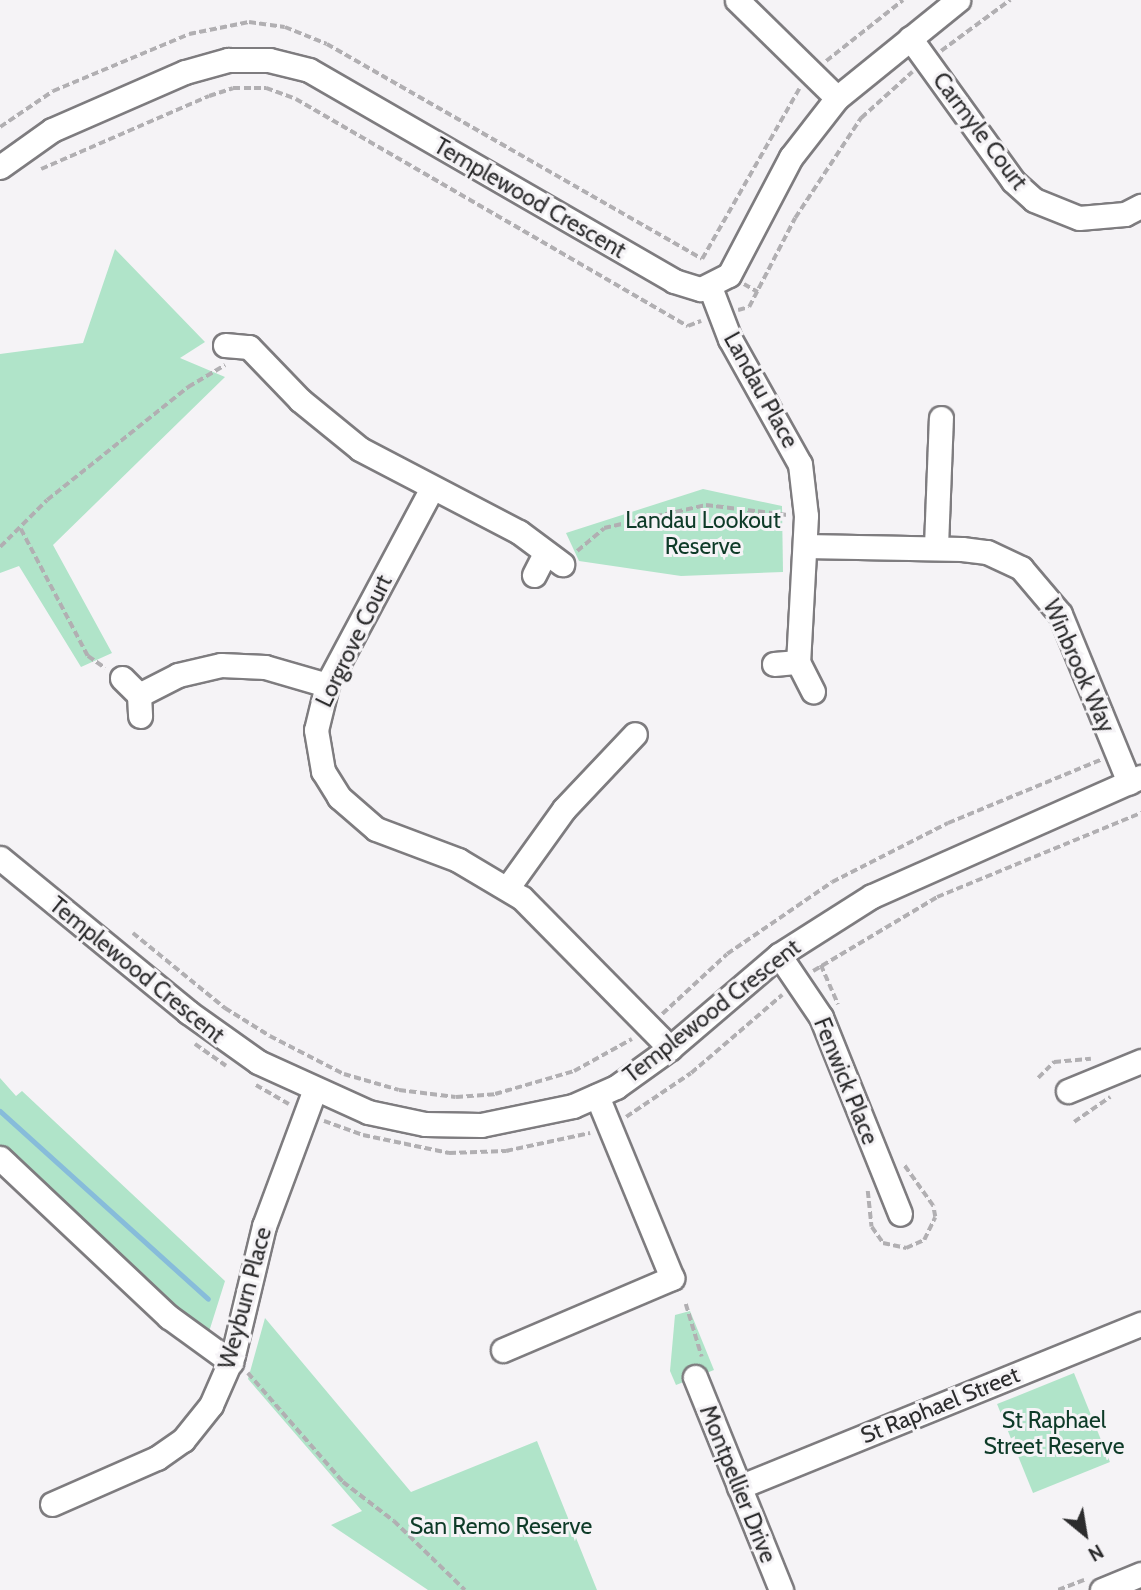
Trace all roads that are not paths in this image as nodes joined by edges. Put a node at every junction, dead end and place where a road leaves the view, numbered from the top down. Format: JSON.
{"nodes":[{"id":1,"x":737,"y":0,"type":"edge"},
{"id":2,"x":958,"y":0,"type":"edge"},
{"id":3,"x":910,"y":38,"type":"junction"},
{"id":4,"x":837,"y":98,"type":"junction"},
{"id":5,"x":0,"y":167,"type":"edge"},
{"id":6,"x":1141,"y":206,"type":"edge"},
{"id":7,"x":710,"y":288,"type":"junction"},
{"id":8,"x":225,"y":345,"type":"dead end"},
{"id":9,"x":941,"y":418,"type":"dead end"},
{"id":10,"x":432,"y":488,"type":"junction"},
{"id":11,"x":805,"y":546,"type":"junction"},
{"id":12,"x":936,"y":547,"type":"junction"},
{"id":13,"x":534,"y":575,"type":"dead end"},
{"id":14,"x":798,"y":662,"type":"junction"},
{"id":15,"x":774,"y":664,"type":"dead end"},
{"id":16,"x":122,"y":678,"type":"road end"},
{"id":17,"x":327,"y":685,"type":"junction"},
{"id":18,"x":813,"y":691,"type":"dead end"},
{"id":19,"x":635,"y":734,"type":"dead end"},
{"id":20,"x":1135,"y":779,"type":"edge"},
{"id":21,"x":0,"y":858,"type":"edge"},
{"id":22,"x":508,"y":887,"type":"junction"},
{"id":23,"x":779,"y":955,"type":"junction"},
{"id":24,"x":670,"y":1048,"type":"junction"},
{"id":25,"x":1141,"y":1061,"type":"edge"},
{"id":26,"x":315,"y":1089,"type":"junction"},
{"id":27,"x":1068,"y":1091,"type":"dead end"},
{"id":28,"x":597,"y":1096,"type":"junction"},
{"id":29,"x":0,"y":1158,"type":"edge"},
{"id":30,"x":900,"y":1214,"type":"dead end"},
{"id":31,"x":1141,"y":1324,"type":"edge"},
{"id":32,"x":503,"y":1350,"type":"dead end"},
{"id":33,"x":231,"y":1362,"type":"junction"},
{"id":34,"x":699,"y":1370,"type":"road end"},
{"id":35,"x":739,"y":1487,"type":"junction"},
{"id":36,"x":52,"y":1504,"type":"dead end"},
{"id":37,"x":1141,"y":1574,"type":"edge"},
{"id":38,"x":781,"y":1590,"type":"edge"},
{"id":39,"x":1102,"y":1590,"type":"edge"}],
"edges":[{"from":1,"to":4,"type":"street"},
{"from":2,"to":3,"type":"street"},
{"from":3,"to":4,"type":"street"},
{"from":3,"to":6,"type":"street","name":"Carmyle Court"},
{"from":4,"to":7,"type":"street"},
{"from":5,"to":7,"type":"street","name":"Templewood Crescent"},
{"from":7,"to":11,"type":"street","name":"Landau Place"},
{"from":8,"to":10,"type":"street"},
{"from":9,"to":12,"type":"street"},
{"from":10,"to":13,"type":"street"},
{"from":10,"to":17,"type":"street","name":"Lorgrove Court"},
{"from":11,"to":12,"type":"street","name":"Winbrook Way"},
{"from":11,"to":14,"type":"street","name":"Landau Place"},
{"from":12,"to":20,"type":"street","name":"Winbrook Way"},
{"from":14,"to":15,"type":"street"},
{"from":14,"to":18,"type":"street"},
{"from":16,"to":17,"type":"street"},
{"from":17,"to":22,"type":"street","name":"Lorgrove Court"},
{"from":19,"to":22,"type":"street"},
{"from":20,"to":23,"type":"street","name":"Templewood Crescent"},
{"from":21,"to":26,"type":"street","name":"Templewood Crescent"},
{"from":22,"to":24,"type":"street","name":"Lorgrove Court"},
{"from":23,"to":24,"type":"street","name":"Templewood Crescent"},
{"from":23,"to":30,"type":"street","name":"Fenwick Place"},
{"from":24,"to":28,"type":"street","name":"Templewood Crescent"},
{"from":25,"to":27,"type":"street"},
{"from":26,"to":28,"type":"street","name":"Templewood Crescent"},
{"from":26,"to":33,"type":"street","name":"Weyburn Place"},
{"from":28,"to":32,"type":"street"},
{"from":29,"to":33,"type":"street"},
{"from":31,"to":35,"type":"street","name":"St Raphael Street"},
{"from":33,"to":36,"type":"street","name":"Weyburn Place"},
{"from":34,"to":35,"type":"street","name":"Montpellier Drive"},
{"from":35,"to":38,"type":"street","name":"Montpellier Drive"},
{"from":37,"to":39,"type":"street"}]}
